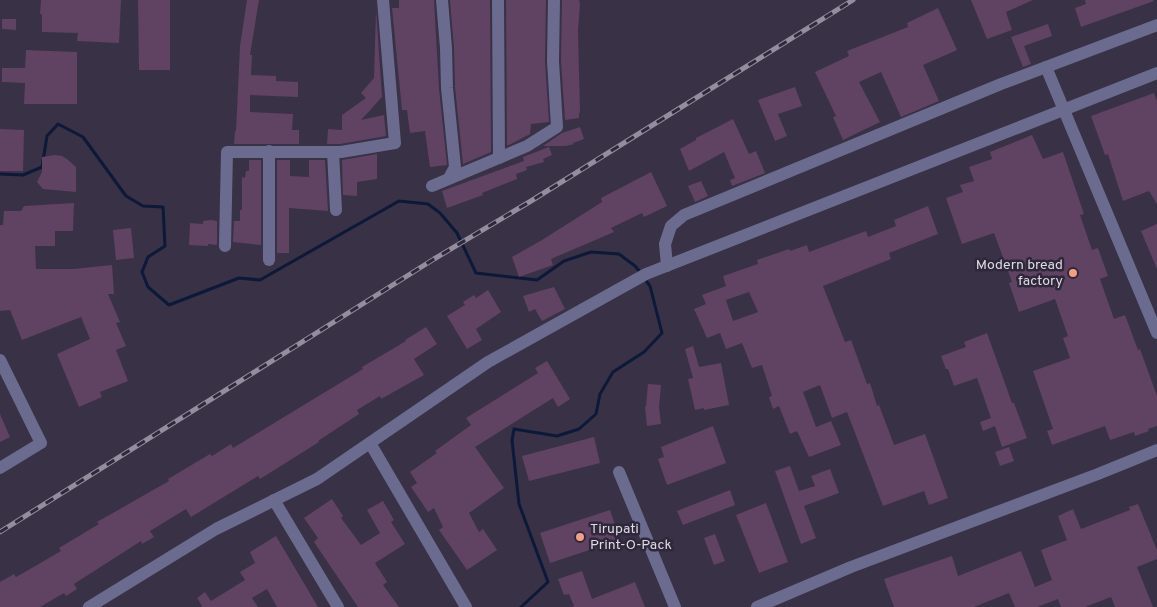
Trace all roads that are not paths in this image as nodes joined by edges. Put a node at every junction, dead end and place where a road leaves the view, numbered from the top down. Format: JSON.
{"nodes":[{"id":1,"x":383,"y":0,"type":"edge"},
{"id":2,"x":442,"y":0,"type":"edge"},
{"id":3,"x":498,"y":0,"type":"edge"},
{"id":4,"x":554,"y":0,"type":"edge"},
{"id":5,"x":1157,"y":25,"type":"edge"},
{"id":6,"x":1046,"y":67,"type":"junction"},
{"id":7,"x":1157,"y":73,"type":"edge"},
{"id":8,"x":1063,"y":110,"type":"junction"},
{"id":9,"x":269,"y":151,"type":"junction"},
{"id":10,"x":333,"y":152,"type":"junction"},
{"id":11,"x":499,"y":158,"type":"junction"},
{"id":12,"x":449,"y":178,"type":"junction"},
{"id":13,"x":432,"y":186,"type":"dead end"},
{"id":14,"x":336,"y":210,"type":"dead end"},
{"id":15,"x":225,"y":246,"type":"dead end"},
{"id":16,"x":269,"y":260,"type":"dead end"},
{"id":17,"x":667,"y":266,"type":"junction"},
{"id":18,"x":1157,"y":333,"type":"edge"},
{"id":19,"x":0,"y":360,"type":"edge"},
{"id":20,"x":370,"y":443,"type":"junction"},
{"id":21,"x":1157,"y":450,"type":"edge"},
{"id":22,"x":0,"y":468,"type":"edge"},
{"id":23,"x":619,"y":472,"type":"dead end"},
{"id":24,"x":274,"y":500,"type":"junction"},
{"id":25,"x":760,"y":606,"type":"edge"},
{"id":26,"x":89,"y":607,"type":"edge"},
{"id":27,"x":338,"y":607,"type":"edge"},
{"id":28,"x":466,"y":607,"type":"edge"},
{"id":29,"x":674,"y":607,"type":"edge"}],
"edges":[{"from":1,"to":10,"type":"street"},
{"from":2,"to":12,"type":"street"},
{"from":3,"to":11,"type":"street"},
{"from":4,"to":11,"type":"street"},
{"from":5,"to":6,"type":"street"},
{"from":6,"to":8,"type":"street"},
{"from":6,"to":17,"type":"street"},
{"from":7,"to":8,"type":"street"},
{"from":8,"to":17,"type":"street"},
{"from":8,"to":18,"type":"street"},
{"from":9,"to":10,"type":"street"},
{"from":9,"to":15,"type":"street"},
{"from":9,"to":16,"type":"street"},
{"from":10,"to":14,"type":"street"},
{"from":11,"to":12,"type":"street"},
{"from":12,"to":13,"type":"street"},
{"from":17,"to":20,"type":"street"},
{"from":19,"to":22,"type":"street"},
{"from":20,"to":24,"type":"street"},
{"from":20,"to":28,"type":"street"},
{"from":21,"to":25,"type":"street"},
{"from":23,"to":29,"type":"street"},
{"from":24,"to":26,"type":"street"},
{"from":24,"to":27,"type":"street"}]}
